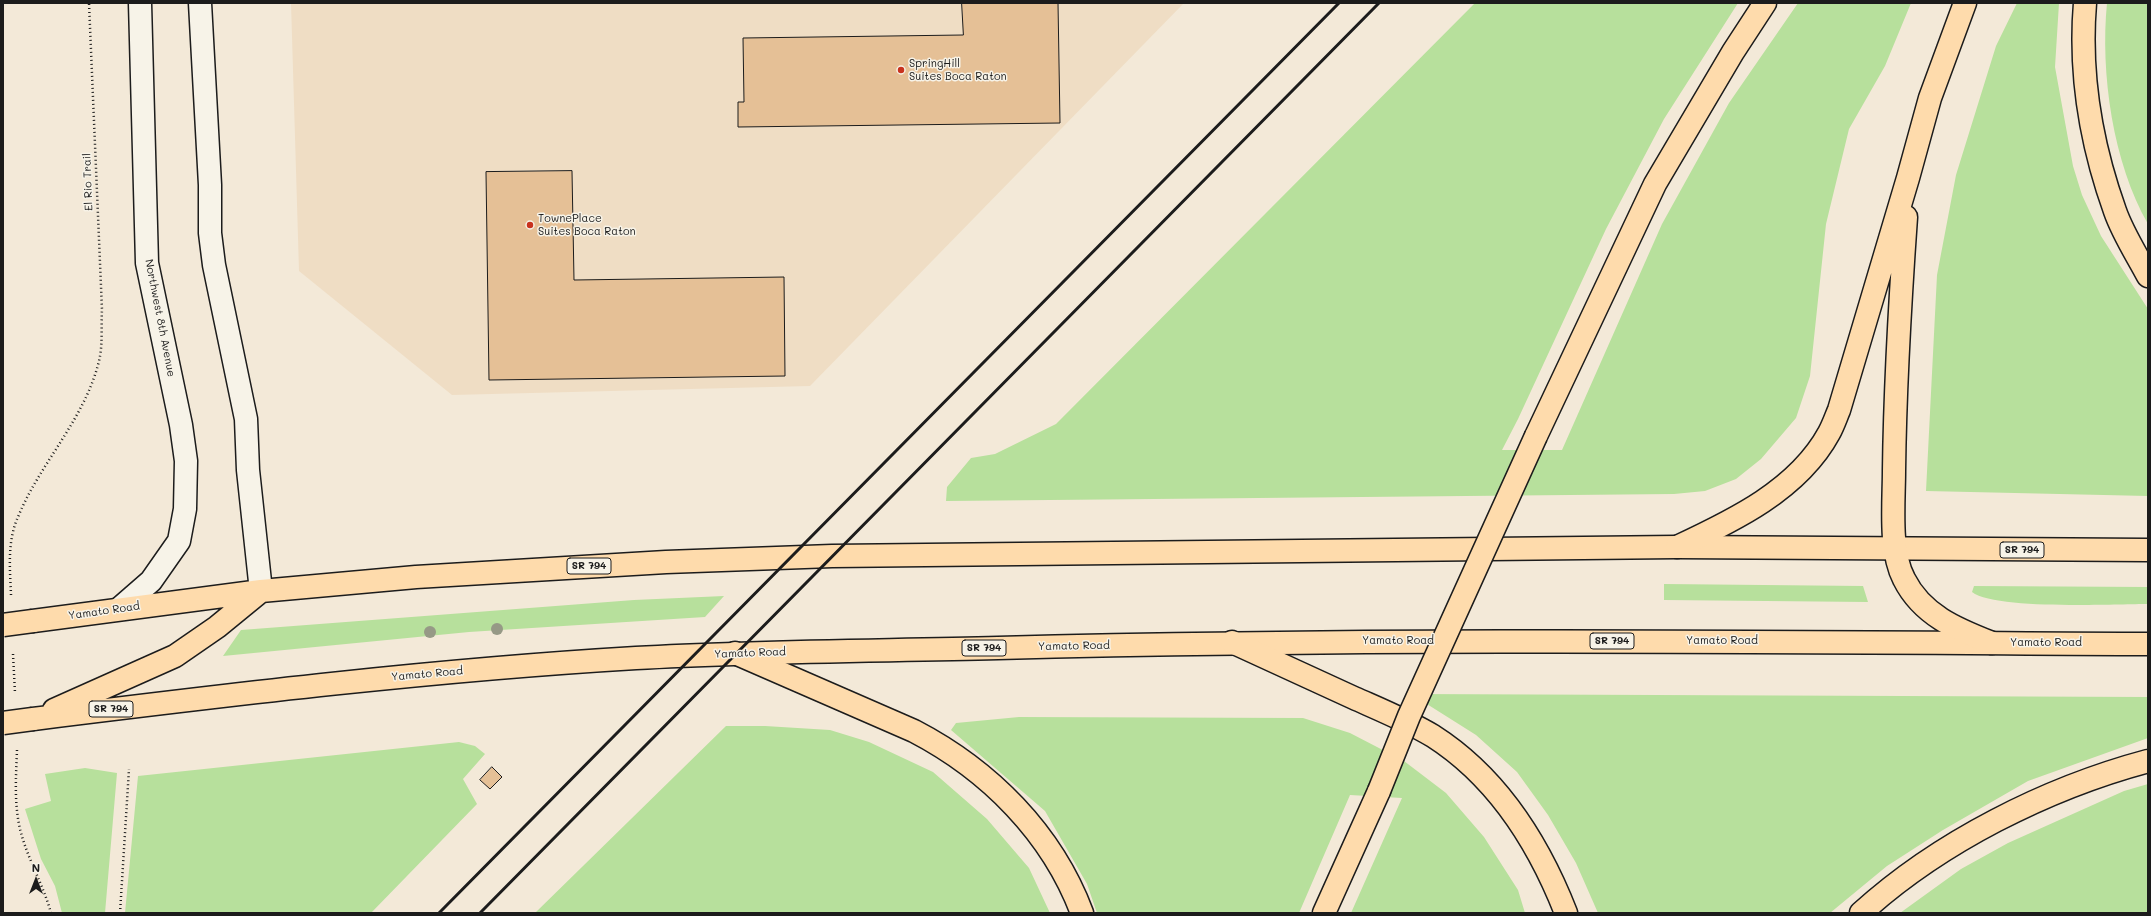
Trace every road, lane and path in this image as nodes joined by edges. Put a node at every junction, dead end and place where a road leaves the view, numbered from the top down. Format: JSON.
{"nodes":[{"id":1,"x":89,"y":3,"type":"edge"},
{"id":2,"x":140,"y":3,"type":"edge"},
{"id":3,"x":200,"y":3,"type":"edge"},
{"id":4,"x":1765,"y":3,"type":"edge"},
{"id":5,"x":1964,"y":3,"type":"edge"},
{"id":6,"x":2085,"y":3,"type":"edge"},
{"id":7,"x":1908,"y":178,"type":"junction"},
{"id":8,"x":2148,"y":276,"type":"edge"},
{"id":9,"x":99,"y":361,"type":"dead end"},
{"id":10,"x":1677,"y":547,"type":"junction"},
{"id":11,"x":1896,"y":549,"type":"junction"},
{"id":12,"x":2148,"y":550,"type":"edge"},
{"id":13,"x":261,"y":591,"type":"junction"},
{"id":14,"x":120,"y":608,"type":"junction"},
{"id":15,"x":3,"y":625,"type":"edge"},
{"id":16,"x":1232,"y":642,"type":"junction"},
{"id":17,"x":1992,"y":643,"type":"junction"},
{"id":18,"x":2148,"y":644,"type":"edge"},
{"id":19,"x":735,"y":654,"type":"junction"},
{"id":20,"x":33,"y":719,"type":"junction"},
{"id":21,"x":3,"y":723,"type":"edge"},
{"id":22,"x":2148,"y":761,"type":"edge"},
{"id":23,"x":128,"y":769,"type":"dead end"},
{"id":24,"x":120,"y":913,"type":"edge"},
{"id":25,"x":1082,"y":913,"type":"edge"},
{"id":26,"x":1324,"y":913,"type":"edge"},
{"id":27,"x":1566,"y":913,"type":"edge"},
{"id":28,"x":1861,"y":913,"type":"edge"}],
"edges":[{"from":1,"to":9,"type":"path","name":"El Rio Trail"},
{"from":2,"to":14,"type":"street","name":"Northwest 8th Avenue"},
{"from":3,"to":13,"type":"street"},
{"from":4,"to":26,"type":"main road","bridge":true},
{"from":5,"to":7,"type":"main road"},
{"from":6,"to":8,"type":"main road"},
{"from":7,"to":10,"type":"main road"},
{"from":7,"to":11,"type":"main road"},
{"from":10,"to":11,"type":"main road","name":"Yamato Road","number":"SR 794"},
{"from":10,"to":13,"type":"main road","name":"Yamato Road","number":"SR 794"},
{"from":11,"to":12,"type":"main road","name":"Yamato Road","number":"SR 794"},
{"from":11,"to":17,"type":"main road"},
{"from":13,"to":14,"type":"main road","name":"Yamato Road","number":"SR 794"},
{"from":13,"to":20,"type":"main road"},
{"from":14,"to":15,"type":"main road","name":"Yamato Road","number":"SR 794","bridge":true},
{"from":16,"to":17,"type":"main road","name":"Yamato Road","number":"SR 794"},
{"from":16,"to":19,"type":"main road","name":"Yamato Road","number":"SR 794"},
{"from":16,"to":27,"type":"main road"},
{"from":17,"to":18,"type":"main road","name":"Yamato Road","number":"SR 794"},
{"from":19,"to":20,"type":"main road","name":"Yamato Road","number":"SR 794"},
{"from":19,"to":25,"type":"main road"},
{"from":20,"to":21,"type":"main road","name":"Yamato Road","number":"SR 794","bridge":true},
{"from":22,"to":28,"type":"main road"},
{"from":23,"to":24,"type":"path"}]}
